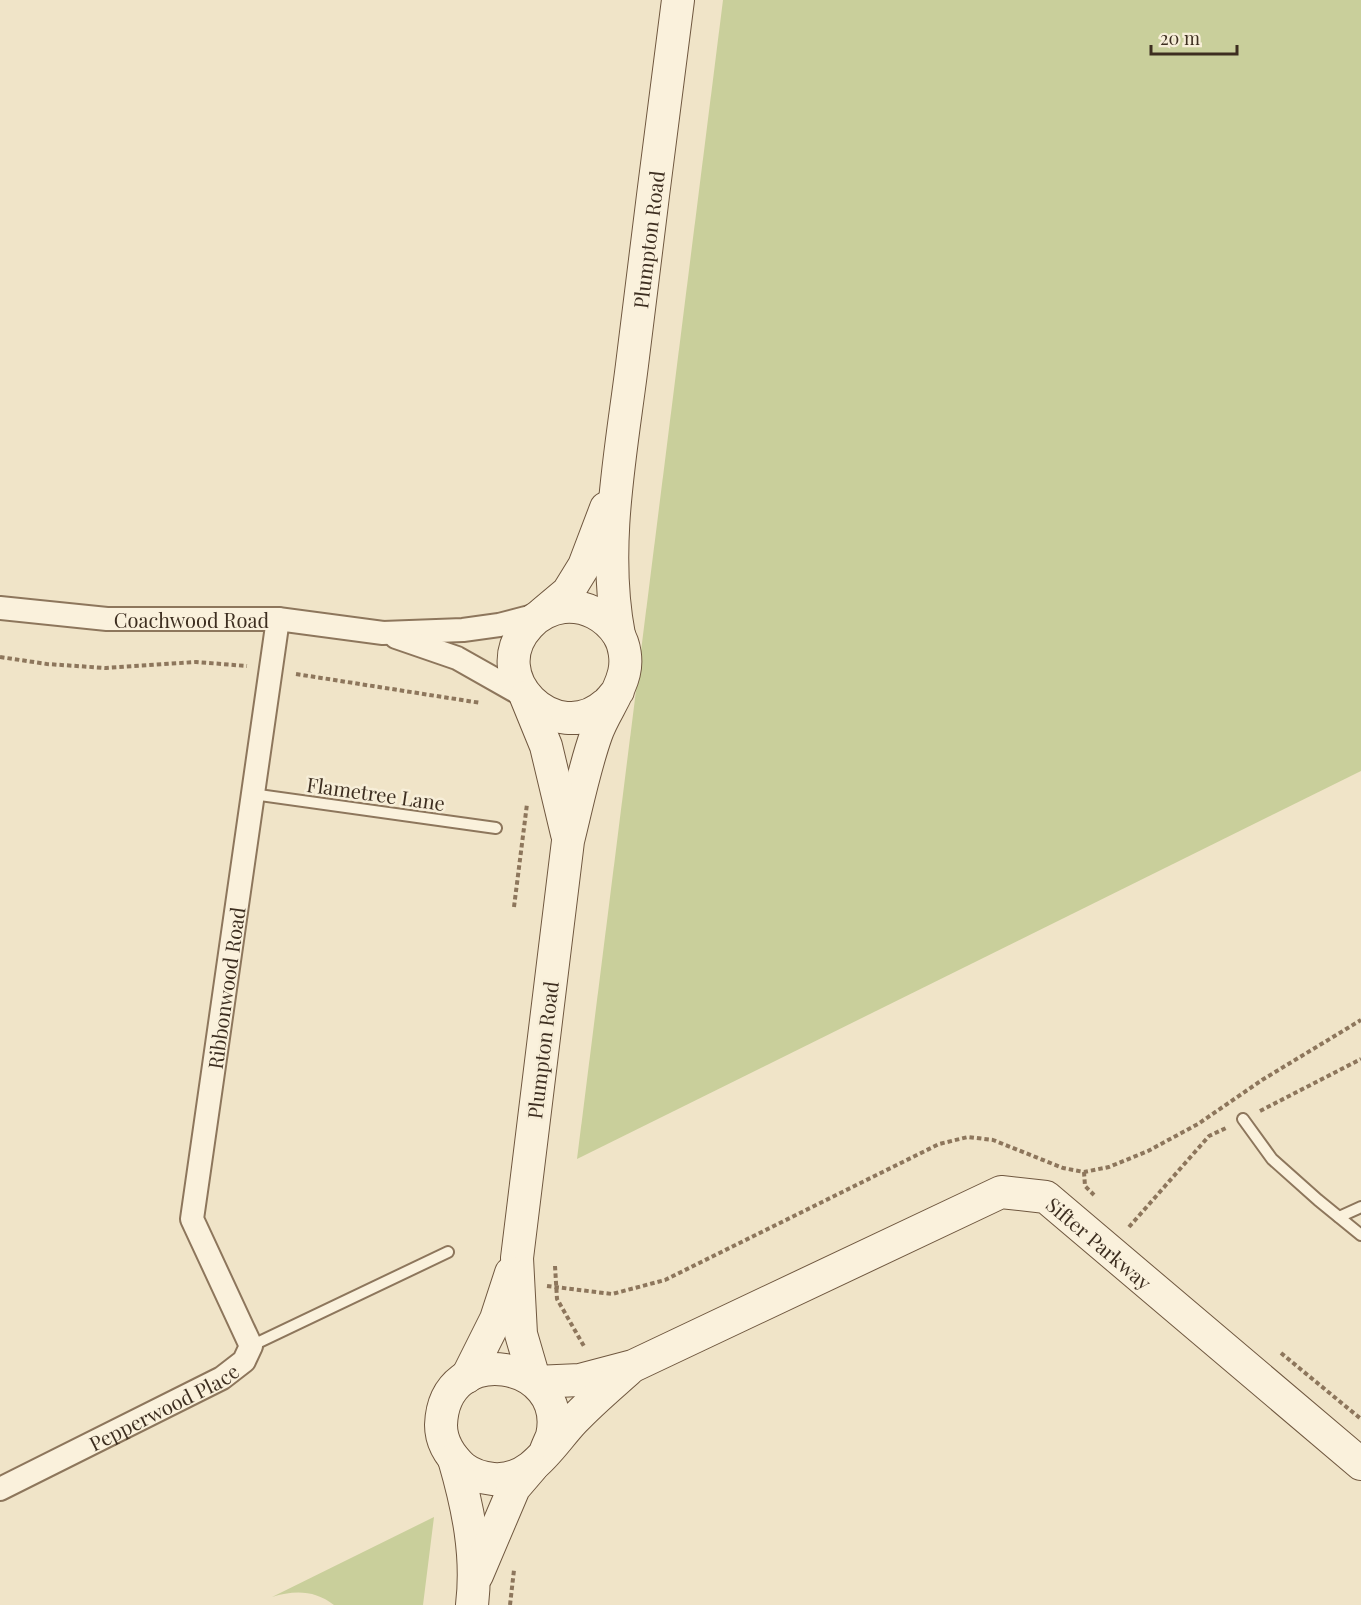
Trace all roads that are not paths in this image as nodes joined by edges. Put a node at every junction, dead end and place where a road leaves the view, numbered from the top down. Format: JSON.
{"nodes":[{"id":1,"x":678,"y":0,"type":"edge"},
{"id":2,"x":618,"y":479,"type":"junction"},
{"id":3,"x":0,"y":608,"type":"edge"},
{"id":4,"x":543,"y":613,"type":"junction"},
{"id":5,"x":278,"y":619,"type":"junction"},
{"id":6,"x":383,"y":633,"type":"junction"},
{"id":7,"x":619,"y":635,"type":"junction"},
{"id":8,"x":618,"y":691,"type":"junction"},
{"id":9,"x":526,"y":697,"type":"junction"},
{"id":10,"x":252,"y":794,"type":"junction"},
{"id":11,"x":496,"y":828,"type":"dead end"},
{"id":12,"x":568,"y":841,"type":"junction"},
{"id":13,"x":1243,"y":1119,"type":"dead end"},
{"id":14,"x":1361,"y":1207,"type":"edge"},
{"id":15,"x":1340,"y":1217,"type":"junction"},
{"id":16,"x":1361,"y":1235,"type":"edge"},
{"id":17,"x":448,"y":1252,"type":"dead end"},
{"id":18,"x":517,"y":1270,"type":"junction"},
{"id":19,"x":251,"y":1346,"type":"junction"},
{"id":20,"x":633,"y":1366,"type":"junction"},
{"id":21,"x":466,"y":1377,"type":"junction"},
{"id":22,"x":535,"y":1382,"type":"junction"},
{"id":23,"x":454,"y":1460,"type":"junction"},
{"id":24,"x":539,"y":1460,"type":"junction"},
{"id":25,"x":1360,"y":1460,"type":"edge"},
{"id":26,"x":0,"y":1489,"type":"edge"},
{"id":27,"x":473,"y":1592,"type":"edge"}],
"edges":[{"from":1,"to":2,"type":"street","name":"Plumpton Road"},
{"from":2,"to":4,"type":"street","name":"Plumpton Road"},
{"from":2,"to":7,"type":"street","name":"Plumpton Road"},
{"from":3,"to":5,"type":"street","name":"Coachwood Road"},
{"from":4,"to":6,"type":"street","name":"Coachwood Road"},
{"from":4,"to":7,"type":"street"},
{"from":4,"to":9,"type":"street","name":"Plumpton Road"},
{"from":5,"to":6,"type":"street","name":"Coachwood Road"},
{"from":5,"to":10,"type":"street","name":"Ribbonwood Road"},
{"from":6,"to":9,"type":"street","name":"Coachwood Road"},
{"from":7,"to":8,"type":"street","name":"Plumpton Road"},
{"from":8,"to":9,"type":"street"},
{"from":8,"to":12,"type":"street","name":"Plumpton Road"},
{"from":9,"to":12,"type":"street","name":"Plumpton Road"},
{"from":10,"to":11,"type":"lane","name":"Flametree Lane"},
{"from":10,"to":19,"type":"street","name":"Ribbonwood Road"},
{"from":12,"to":18,"type":"street","name":"Plumpton Road"},
{"from":13,"to":15,"type":"lane"},
{"from":14,"to":15,"type":"lane"},
{"from":15,"to":16,"type":"lane"},
{"from":17,"to":19,"type":"lane","name":"Pepperwood Place"},
{"from":18,"to":21,"type":"street","name":"Plumpton Road"},
{"from":18,"to":22,"type":"street","name":"Plumpton Road"},
{"from":19,"to":26,"type":"street","name":"Pepperwood Place"},
{"from":20,"to":22,"type":"street","name":"Sifter Parkway"},
{"from":20,"to":24,"type":"street","name":"Sifter Parkway"},
{"from":20,"to":25,"type":"street","name":"Sifter Parkway"},
{"from":21,"to":22,"type":"street"},
{"from":21,"to":23,"type":"street","name":"Plumpton Road"},
{"from":22,"to":24,"type":"street","name":"Plumpton Road"},
{"from":23,"to":24,"type":"street"},
{"from":23,"to":27,"type":"street","name":"Plumpton Road"},
{"from":24,"to":27,"type":"street","name":"Plumpton Road"}]}
